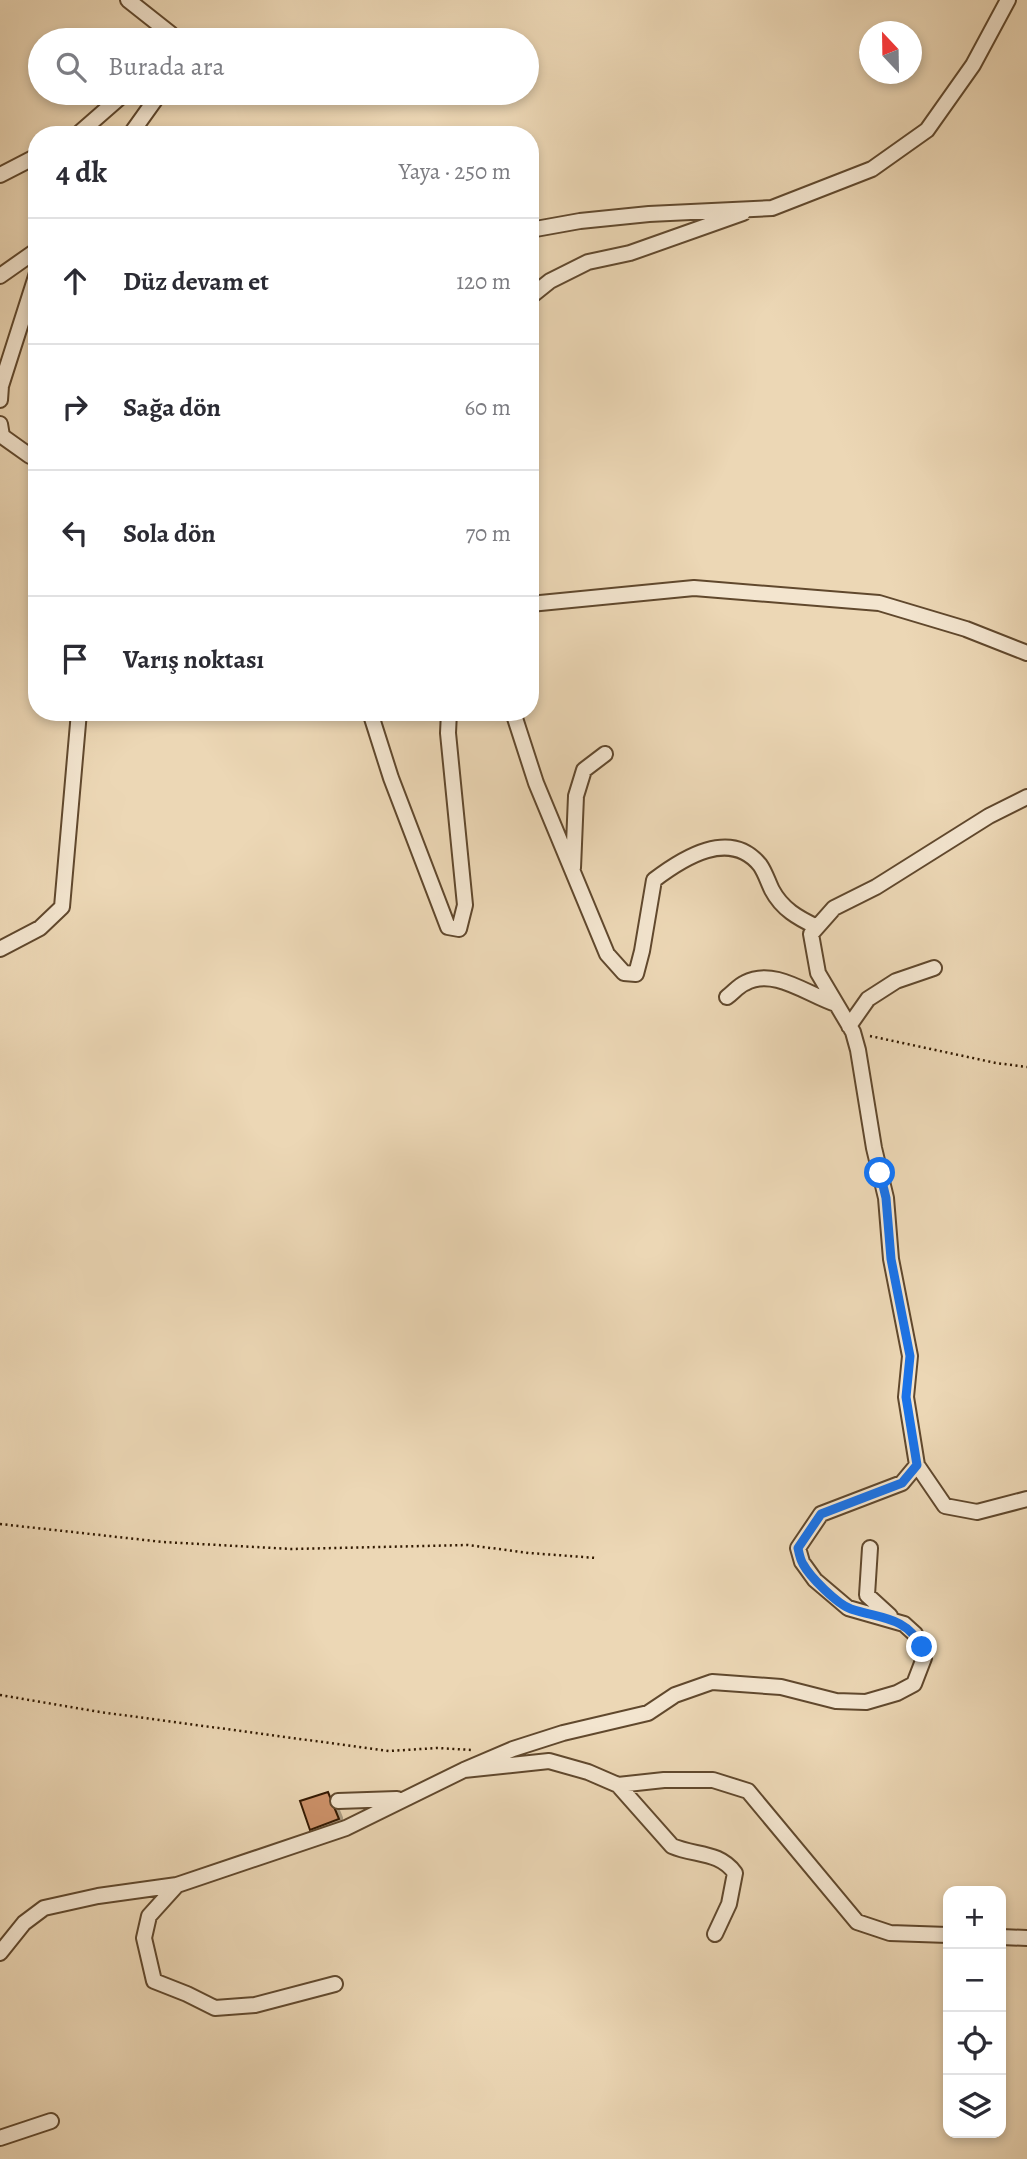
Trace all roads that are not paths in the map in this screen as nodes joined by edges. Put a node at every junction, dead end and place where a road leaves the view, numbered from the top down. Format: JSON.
{"nodes":[{"id":1,"x":128,"y":0,"type":"edge"},
{"id":2,"x":1008,"y":0,"type":"edge"},
{"id":3,"x":163,"y":28,"type":"edge"},
{"id":4,"x":111,"y":105,"type":"edge"},
{"id":5,"x":151,"y":105,"type":"edge"},
{"id":6,"x":87,"y":126,"type":"edge"},
{"id":7,"x":136,"y":126,"type":"edge"},
{"id":8,"x":28,"y":161,"type":"edge"},
{"id":9,"x":0,"y":175,"type":"edge"},
{"id":10,"x":757,"y":208,"type":"junction"},
{"id":11,"x":539,"y":228,"type":"edge"},
{"id":12,"x":28,"y":256,"type":"edge"},
{"id":13,"x":0,"y":276,"type":"edge"},
{"id":14,"x":539,"y":290,"type":"edge"},
{"id":15,"x":28,"y":301,"type":"edge"},
{"id":16,"x":0,"y":400,"type":"edge"},
{"id":17,"x":0,"y":424,"type":"edge"},
{"id":18,"x":28,"y":455,"type":"edge"},
{"id":19,"x":539,"y":603,"type":"edge"},
{"id":20,"x":1027,"y":653,"type":"edge"},
{"id":21,"x":78,"y":721,"type":"edge"},
{"id":22,"x":373,"y":721,"type":"edge"},
{"id":23,"x":449,"y":721,"type":"edge"},
{"id":24,"x":516,"y":721,"type":"edge"},
{"id":25,"x":605,"y":754,"type":"dead end"},
{"id":26,"x":1027,"y":796,"type":"edge"},
{"id":27,"x":573,"y":873,"type":"junction"},
{"id":28,"x":817,"y":927,"type":"junction"},
{"id":29,"x":0,"y":949,"type":"edge"},
{"id":30,"x":934,"y":968,"type":"dead end"},
{"id":31,"x":727,"y":997,"type":"dead end"},
{"id":32,"x":836,"y":1004,"type":"junction"},
{"id":33,"x":851,"y":1029,"type":"junction"},
{"id":34,"x":917,"y":1465,"type":"junction"},
{"id":35,"x":1027,"y":1499,"type":"edge"},
{"id":36,"x":870,"y":1548,"type":"dead end"},
{"id":37,"x":896,"y":1622,"type":"junction"},
{"id":38,"x":464,"y":1770,"type":"junction"},
{"id":39,"x":618,"y":1785,"type":"junction"},
{"id":40,"x":406,"y":1799,"type":"junction"},
{"id":41,"x":338,"y":1801,"type":"dead end"},
{"id":42,"x":177,"y":1885,"type":"junction"},
{"id":43,"x":715,"y":1934,"type":"dead end"},
{"id":44,"x":943,"y":1935,"type":"edge"},
{"id":45,"x":1006,"y":1937,"type":"edge"},
{"id":46,"x":1027,"y":1938,"type":"edge"},
{"id":47,"x":0,"y":1953,"type":"edge"},
{"id":48,"x":335,"y":1984,"type":"dead end"},
{"id":49,"x":51,"y":2121,"type":"dead end"},
{"id":50,"x":0,"y":2138,"type":"edge"}],
"edges":[{"from":1,"to":3,"type":"street"},
{"from":2,"to":10,"type":"street"},
{"from":4,"to":6,"type":"street"},
{"from":5,"to":7,"type":"street"},
{"from":8,"to":9,"type":"street"},
{"from":10,"to":11,"type":"street"},
{"from":10,"to":14,"type":"street"},
{"from":12,"to":13,"type":"street"},
{"from":15,"to":16,"type":"street"},
{"from":17,"to":18,"type":"street"},
{"from":19,"to":20,"type":"street"},
{"from":21,"to":29,"type":"street"},
{"from":22,"to":23,"type":"street"},
{"from":24,"to":27,"type":"street"},
{"from":25,"to":27,"type":"street"},
{"from":26,"to":28,"type":"street"},
{"from":27,"to":28,"type":"street"},
{"from":28,"to":32,"type":"street"},
{"from":30,"to":33,"type":"street"},
{"from":31,"to":32,"type":"street"},
{"from":32,"to":33,"type":"street"},
{"from":33,"to":34,"type":"street"},
{"from":34,"to":35,"type":"street"},
{"from":34,"to":37,"type":"street"},
{"from":36,"to":37,"type":"street"},
{"from":37,"to":38,"type":"street"},
{"from":38,"to":39,"type":"street"},
{"from":38,"to":40,"type":"street"},
{"from":39,"to":43,"type":"street"},
{"from":39,"to":44,"type":"street"},
{"from":40,"to":41,"type":"street"},
{"from":40,"to":42,"type":"street"},
{"from":42,"to":47,"type":"street"},
{"from":42,"to":48,"type":"street"},
{"from":45,"to":46,"type":"street"},
{"from":49,"to":50,"type":"street"}]}
